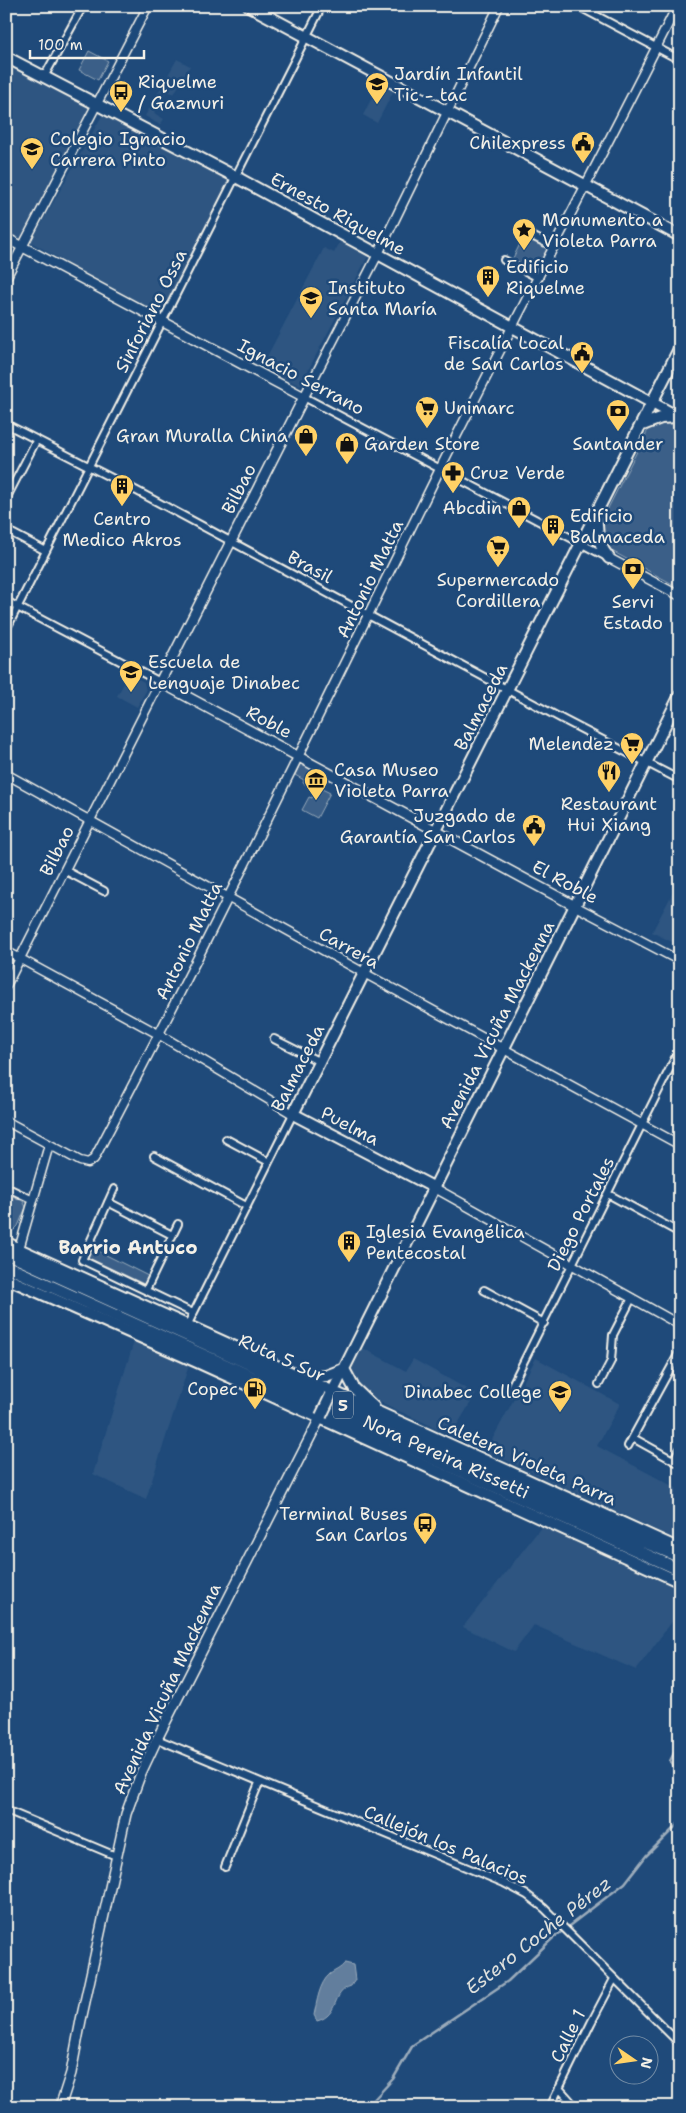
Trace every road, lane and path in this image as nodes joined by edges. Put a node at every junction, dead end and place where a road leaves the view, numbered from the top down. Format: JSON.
{"nodes":[{"id":1,"x":84,"y":6,"type":"edge"},
{"id":2,"x":148,"y":6,"type":"edge"},
{"id":3,"x":248,"y":6,"type":"edge"},
{"id":4,"x":322,"y":6,"type":"edge"},
{"id":5,"x":499,"y":6,"type":"edge"},
{"id":6,"x":578,"y":6,"type":"edge"},
{"id":7,"x":677,"y":6,"type":"edge"},
{"id":8,"x":306,"y":37,"type":"junction"},
{"id":9,"x":656,"y":48,"type":"junction"},
{"id":10,"x":6,"y":57,"type":"edge"},
{"id":11,"x":680,"y":60,"type":"edge"},
{"id":12,"x":44,"y":77,"type":"junction"},
{"id":13,"x":96,"y":104,"type":"junction"},
{"id":14,"x":448,"y":111,"type":"junction"},
{"id":15,"x":236,"y":177,"type":"junction"},
{"id":16,"x":585,"y":186,"type":"junction"},
{"id":17,"x":520,"y":230,"type":"dead end"},
{"id":18,"x":680,"y":236,"type":"edge"},
{"id":19,"x":6,"y":238,"type":"edge"},
{"id":20,"x":22,"y":247,"type":"junction"},
{"id":21,"x":554,"y":247,"type":"junction"},
{"id":22,"x":378,"y":254,"type":"junction"},
{"id":23,"x":504,"y":260,"type":"dead end"},
{"id":24,"x":6,"y":278,"type":"edge"},
{"id":25,"x":539,"y":278,"type":"junction"},
{"id":26,"x":162,"y":321,"type":"junction"},
{"id":27,"x":513,"y":328,"type":"junction"},
{"id":28,"x":680,"y":347,"type":"edge"},
{"id":29,"x":304,"y":397,"type":"junction"},
{"id":30,"x":652,"y":403,"type":"junction"},
{"id":31,"x":679,"y":417,"type":"edge"},
{"id":32,"x":6,"y":424,"type":"edge"},
{"id":33,"x":640,"y":426,"type":"junction"},
{"id":34,"x":36,"y":440,"type":"junction"},
{"id":35,"x":89,"y":467,"type":"junction"},
{"id":36,"x":440,"y":469,"type":"junction"},
{"id":37,"x":10,"y":484,"type":"edge"},
{"id":38,"x":6,"y":499,"type":"edge"},
{"id":39,"x":598,"y":511,"type":"junction"},
{"id":40,"x":6,"y":530,"type":"edge"},
{"id":41,"x":230,"y":542,"type":"junction"},
{"id":42,"x":582,"y":543,"type":"junction"},
{"id":43,"x":46,"y":551,"type":"junction"},
{"id":44,"x":609,"y":558,"type":"junction"},
{"id":45,"x":680,"y":596,"type":"edge"},
{"id":46,"x":6,"y":601,"type":"edge"},
{"id":47,"x":18,"y":608,"type":"junction"},
{"id":48,"x":369,"y":616,"type":"junction"},
{"id":49,"x":6,"y":630,"type":"edge"},
{"id":50,"x":160,"y":682,"type":"junction"},
{"id":51,"x":508,"y":689,"type":"junction"},
{"id":52,"x":680,"y":695,"type":"edge"},
{"id":53,"x":300,"y":756,"type":"junction"},
{"id":54,"x":646,"y":762,"type":"junction"},
{"id":55,"x":6,"y":774,"type":"edge"},
{"id":56,"x":680,"y":780,"type":"edge"},
{"id":57,"x":90,"y":821,"type":"junction"},
{"id":58,"x":436,"y":831,"type":"junction"},
{"id":59,"x":66,"y":871,"type":"junction"},
{"id":60,"x":104,"y":891,"type":"dead end"},
{"id":61,"x":227,"y":897,"type":"junction"},
{"id":62,"x":575,"y":906,"type":"junction"},
{"id":63,"x":6,"y":951,"type":"edge"},
{"id":64,"x":20,"y":959,"type":"junction"},
{"id":65,"x":680,"y":961,"type":"edge"},
{"id":66,"x":364,"y":973,"type":"junction"},
{"id":67,"x":6,"y":986,"type":"edge"},
{"id":68,"x":160,"y":1035,"type":"junction"},
{"id":69,"x":274,"y":1039,"type":"dead end"},
{"id":70,"x":680,"y":1048,"type":"edge"},
{"id":71,"x":504,"y":1049,"type":"junction"},
{"id":72,"x":320,"y":1062,"type":"junction"},
{"id":73,"x":293,"y":1114,"type":"junction"},
{"id":74,"x":6,"y":1121,"type":"edge"},
{"id":75,"x":643,"y":1124,"type":"junction"},
{"id":76,"x":226,"y":1139,"type":"dead end"},
{"id":77,"x":49,"y":1145,"type":"junction"},
{"id":78,"x":680,"y":1145,"type":"edge"},
{"id":79,"x":154,"y":1156,"type":"dead end"},
{"id":80,"x":269,"y":1162,"type":"junction"},
{"id":81,"x":6,"y":1187,"type":"edge"},
{"id":82,"x":433,"y":1187,"type":"junction"},
{"id":83,"x":114,"y":1189,"type":"dead end"},
{"id":84,"x":608,"y":1194,"type":"junction"},
{"id":85,"x":33,"y":1200,"type":"junction"},
{"id":86,"x":108,"y":1202,"type":"junction"},
{"id":87,"x":246,"y":1206,"type":"junction"},
{"id":88,"x":178,"y":1224,"type":"dead end"},
{"id":89,"x":680,"y":1233,"type":"edge"},
{"id":90,"x":172,"y":1235,"type":"junction"},
{"id":91,"x":6,"y":1243,"type":"edge"},
{"id":92,"x":19,"y":1249,"type":"junction"},
{"id":93,"x":6,"y":1253,"type":"edge"},
{"id":94,"x":573,"y":1264,"type":"junction"},
{"id":95,"x":6,"y":1266,"type":"edge"},
{"id":96,"x":9,"y":1279,"type":"edge"},
{"id":97,"x":146,"y":1290,"type":"junction"},
{"id":98,"x":484,"y":1290,"type":"dead end"},
{"id":99,"x":6,"y":1293,"type":"edge"},
{"id":100,"x":632,"y":1298,"type":"junction"},
{"id":101,"x":193,"y":1313,"type":"junction"},
{"id":102,"x":544,"y":1323,"type":"junction"},
{"id":103,"x":680,"y":1325,"type":"edge"},
{"id":104,"x":187,"y":1326,"type":"junction"},
{"id":105,"x":680,"y":1351,"type":"edge"},
{"id":106,"x":344,"y":1369,"type":"junction"},
{"id":107,"x":301,"y":1378,"type":"junction"},
{"id":108,"x":599,"y":1384,"type":"dead end"},
{"id":109,"x":508,"y":1393,"type":"dead end"},
{"id":110,"x":332,"y":1394,"type":"junction"},
{"id":111,"x":384,"y":1415,"type":"junction"},
{"id":112,"x":320,"y":1417,"type":"junction"},
{"id":113,"x":633,"y":1438,"type":"junction"},
{"id":114,"x":628,"y":1446,"type":"dead end"},
{"id":115,"x":680,"y":1449,"type":"edge"},
{"id":116,"x":676,"y":1462,"type":"edge"},
{"id":117,"x":680,"y":1549,"type":"edge"},
{"id":118,"x":680,"y":1557,"type":"edge"},
{"id":119,"x":680,"y":1570,"type":"edge"},
{"id":120,"x":680,"y":1582,"type":"edge"},
{"id":121,"x":157,"y":1739,"type":"junction"},
{"id":122,"x":259,"y":1783,"type":"junction"},
{"id":123,"x":6,"y":1810,"type":"edge"},
{"id":124,"x":116,"y":1856,"type":"junction"},
{"id":125,"x":225,"y":1867,"type":"dead end"},
{"id":126,"x":614,"y":1979,"type":"junction"},
{"id":127,"x":680,"y":2044,"type":"edge"},
{"id":128,"x":560,"y":2088,"type":"junction"},
{"id":129,"x":60,"y":2107,"type":"edge"},
{"id":130,"x":550,"y":2107,"type":"edge"},
{"id":131,"x":576,"y":2107,"type":"edge"}],
"edges":[{"from":1,"to":12,"type":"street"},
{"from":2,"to":13,"type":"street"},
{"from":3,"to":8,"type":"main road"},
{"from":4,"to":8,"type":"street","name":"Sinforiano Ossa"},
{"from":5,"to":14,"type":"street","name":"Bilbao"},
{"from":6,"to":9,"type":"street"},
{"from":7,"to":9,"type":"street","name":"Antonio Matta"},
{"from":8,"to":14,"type":"main road"},
{"from":8,"to":15,"type":"street","name":"Sinforiano Ossa"},
{"from":9,"to":11,"type":"street"},
{"from":9,"to":16,"type":"street","name":"Antonio Matta"},
{"from":10,"to":12,"type":"main road","name":"Ernesto Riquelme"},
{"from":12,"to":13,"type":"main road","name":"Ernesto Riquelme"},
{"from":13,"to":15,"type":"main road","name":"Ernesto Riquelme"},
{"from":13,"to":20,"type":"street"},
{"from":14,"to":16,"type":"main road"},
{"from":14,"to":22,"type":"street","name":"Bilbao"},
{"from":15,"to":22,"type":"main road","name":"Ernesto Riquelme"},
{"from":15,"to":26,"type":"street","name":"Sinforiano Ossa"},
{"from":16,"to":18,"type":"main road"},
{"from":16,"to":21,"type":"street","name":"Antonio Matta"},
{"from":17,"to":21,"type":"street"},
{"from":19,"to":20,"type":"main road","name":"Ignacio Serrano"},
{"from":20,"to":24,"type":"street"},
{"from":20,"to":26,"type":"main road","name":"Ignacio Serrano"},
{"from":21,"to":25,"type":"street","name":"Antonio Matta"},
{"from":22,"to":27,"type":"main road","name":"Ernesto Riquelme"},
{"from":22,"to":29,"type":"street","name":"Bilbao"},
{"from":23,"to":25,"type":"street"},
{"from":25,"to":27,"type":"street","name":"Antonio Matta"},
{"from":26,"to":29,"type":"main road","name":"Ignacio Serrano"},
{"from":26,"to":35,"type":"street","name":"Sinforiano Ossa"},
{"from":27,"to":30,"type":"main road","name":"Ernesto Riquelme"},
{"from":27,"to":36,"type":"street","name":"Antonio Matta"},
{"from":28,"to":30,"type":"main road","name":"Balmaceda"},
{"from":29,"to":36,"type":"street","name":"Ignacio Serrano"},
{"from":29,"to":41,"type":"main road","name":"Bilbao"},
{"from":30,"to":31,"type":"main road","name":"Ernesto Riquelme"},
{"from":30,"to":33,"type":"main road","name":"Balmaceda"},
{"from":31,"to":33,"type":"main road"},
{"from":32,"to":34,"type":"street","name":"Brasil"},
{"from":33,"to":39,"type":"main road","name":"Balmaceda"},
{"from":34,"to":35,"type":"street","name":"Brasil"},
{"from":34,"to":37,"type":"street"},
{"from":35,"to":41,"type":"street","name":"Brasil"},
{"from":35,"to":43,"type":"street","name":"Sinforiano Ossa"},
{"from":36,"to":42,"type":"street","name":"Ignacio Serrano"},
{"from":36,"to":48,"type":"street","name":"Antonio Matta"},
{"from":37,"to":38,"type":"street"},
{"from":39,"to":42,"type":"main road","name":"Balmaceda"},
{"from":39,"to":44,"type":"main road"},
{"from":40,"to":43,"type":"street"},
{"from":41,"to":48,"type":"street","name":"Brasil"},
{"from":41,"to":50,"type":"main road","name":"Bilbao"},
{"from":42,"to":44,"type":"street","name":"Ignacio Serrano"},
{"from":42,"to":51,"type":"main road","name":"Balmaceda"},
{"from":43,"to":47,"type":"street","name":"Sinforiano Ossa"},
{"from":44,"to":45,"type":"street"},
{"from":46,"to":47,"type":"street","name":"Roble"},
{"from":47,"to":49,"type":"street","name":"Sinforiano Ossa"},
{"from":47,"to":50,"type":"street","name":"Roble"},
{"from":48,"to":51,"type":"street","name":"Brasil"},
{"from":48,"to":53,"type":"street","name":"Antonio Matta"},
{"from":50,"to":53,"type":"main road","name":"Roble"},
{"from":50,"to":57,"type":"street","name":"Bilbao"},
{"from":51,"to":54,"type":"street","name":"Brasil"},
{"from":51,"to":58,"type":"main road","name":"Balmaceda"},
{"from":52,"to":54,"type":"main road","name":"Avenida Vicuña Mackenna"},
{"from":53,"to":58,"type":"main road","name":"Roble"},
{"from":53,"to":61,"type":"street","name":"Antonio Matta"},
{"from":54,"to":56,"type":"street","name":"Brasil"},
{"from":54,"to":62,"type":"main road","name":"Avenida Vicuña Mackenna"},
{"from":55,"to":57,"type":"street","name":"Carrera"},
{"from":57,"to":59,"type":"street","name":"Bilbao"},
{"from":57,"to":61,"type":"street","name":"Carrera"},
{"from":58,"to":62,"type":"main road","name":"El Roble"},
{"from":58,"to":66,"type":"main road","name":"Balmaceda"},
{"from":59,"to":60,"type":"street"},
{"from":59,"to":64,"type":"street","name":"Bilbao"},
{"from":61,"to":66,"type":"street","name":"Carrera"},
{"from":61,"to":68,"type":"street","name":"Antonio Matta"},
{"from":62,"to":65,"type":"street","name":"El Roble"},
{"from":62,"to":71,"type":"main road","name":"Avenida Vicuña Mackenna"},
{"from":63,"to":64,"type":"street","name":"Puelma"},
{"from":64,"to":67,"type":"street","name":"Bilbao"},
{"from":64,"to":68,"type":"street","name":"Puelma"},
{"from":66,"to":71,"type":"street","name":"Carrera"},
{"from":66,"to":72,"type":"main road","name":"Balmaceda"},
{"from":68,"to":73,"type":"street","name":"Puelma"},
{"from":68,"to":77,"type":"street","name":"Antonio Matta"},
{"from":69,"to":72,"type":"street"},
{"from":70,"to":75,"type":"street","name":"Diego Portales"},
{"from":71,"to":75,"type":"street","name":"Carrera"},
{"from":71,"to":82,"type":"main road","name":"Avenida Vicuña Mackenna"},
{"from":72,"to":73,"type":"main road","name":"Balmaceda"},
{"from":73,"to":80,"type":"street","name":"Balmaceda"},
{"from":73,"to":82,"type":"main road","name":"Puelma"},
{"from":74,"to":77,"type":"street"},
{"from":75,"to":78,"type":"street","name":"Carrera"},
{"from":75,"to":84,"type":"street","name":"Diego Portales"},
{"from":76,"to":80,"type":"street"},
{"from":77,"to":85,"type":"street"},
{"from":79,"to":87,"type":"street"},
{"from":80,"to":87,"type":"street","name":"Balmaceda"},
{"from":81,"to":85,"type":"street"},
{"from":82,"to":94,"type":"street","name":"Puelma"},
{"from":82,"to":106,"type":"main road","name":"Avenida Vicuña Mackenna"},
{"from":83,"to":86,"type":"street"},
{"from":84,"to":89,"type":"street"},
{"from":84,"to":94,"type":"street","name":"Diego Portales"},
{"from":85,"to":92,"type":"street"},
{"from":86,"to":90,"type":"street"},
{"from":86,"to":97,"type":"street"},
{"from":87,"to":101,"type":"street","name":"Balmaceda"},
{"from":88,"to":90,"type":"street"},
{"from":90,"to":97,"type":"street"},
{"from":91,"to":92,"type":"highway"},
{"from":92,"to":104,"type":"main road","name":"Caletera Violeta Parra"},
{"from":93,"to":118,"type":"highway","name":"Ruta 5 Sur","number":"5"},
{"from":94,"to":100,"type":"street","name":"Puelma"},
{"from":94,"to":102,"type":"street","name":"Diego Portales"},
{"from":95,"to":119,"type":"highway","name":"Ruta 5 Sur","number":"5"},
{"from":96,"to":99,"type":"street"},
{"from":96,"to":112,"type":"main road","name":"Nora Pereira Rissetti"},
{"from":97,"to":101,"type":"street"},
{"from":98,"to":102,"type":"street"},
{"from":100,"to":103,"type":"street","name":"Puelma"},
{"from":100,"to":108,"type":"street"},
{"from":101,"to":104,"type":"street","name":"Balmaceda"},
{"from":102,"to":109,"type":"street","name":"Diego Portales"},
{"from":104,"to":107,"type":"main road","name":"Caletera Violeta Parra"},
{"from":105,"to":113,"type":"street"},
{"from":106,"to":107,"type":"main road"},
{"from":106,"to":110,"type":"main road","name":"Avenida Vicuña Mackenna"},
{"from":106,"to":111,"type":"main road"},
{"from":107,"to":110,"type":"main road","name":"Caletera Violeta Parra"},
{"from":110,"to":111,"type":"main road","name":"Caletera Violeta Parra"},
{"from":110,"to":112,"type":"main road","name":"Avenida Vicuña Mackenna","bridge":true},
{"from":111,"to":117,"type":"main road","name":"Caletera Violeta Parra"},
{"from":112,"to":120,"type":"main road","name":"Nora Pereira Rissetti"},
{"from":112,"to":121,"type":"main road","name":"Avenida Vicuña Mackenna"},
{"from":113,"to":114,"type":"street"},
{"from":113,"to":116,"type":"street"},
{"from":115,"to":116,"type":"street"},
{"from":121,"to":122,"type":"street","name":"Callejón los Palacios"},
{"from":121,"to":124,"type":"main road","name":"Avenida Vicuña Mackenna"},
{"from":122,"to":125,"type":"street"},
{"from":122,"to":126,"type":"street","name":"Callejón los Palacios"},
{"from":123,"to":124,"type":"street"},
{"from":124,"to":129,"type":"main road","name":"Avenida Vicuña Mackenna"},
{"from":126,"to":127,"type":"street","name":"Callejón los Palacios"},
{"from":126,"to":128,"type":"street","name":"Calle 1"},
{"from":128,"to":130,"type":"street","name":"Calle 1"},
{"from":128,"to":131,"type":"street"}]}
